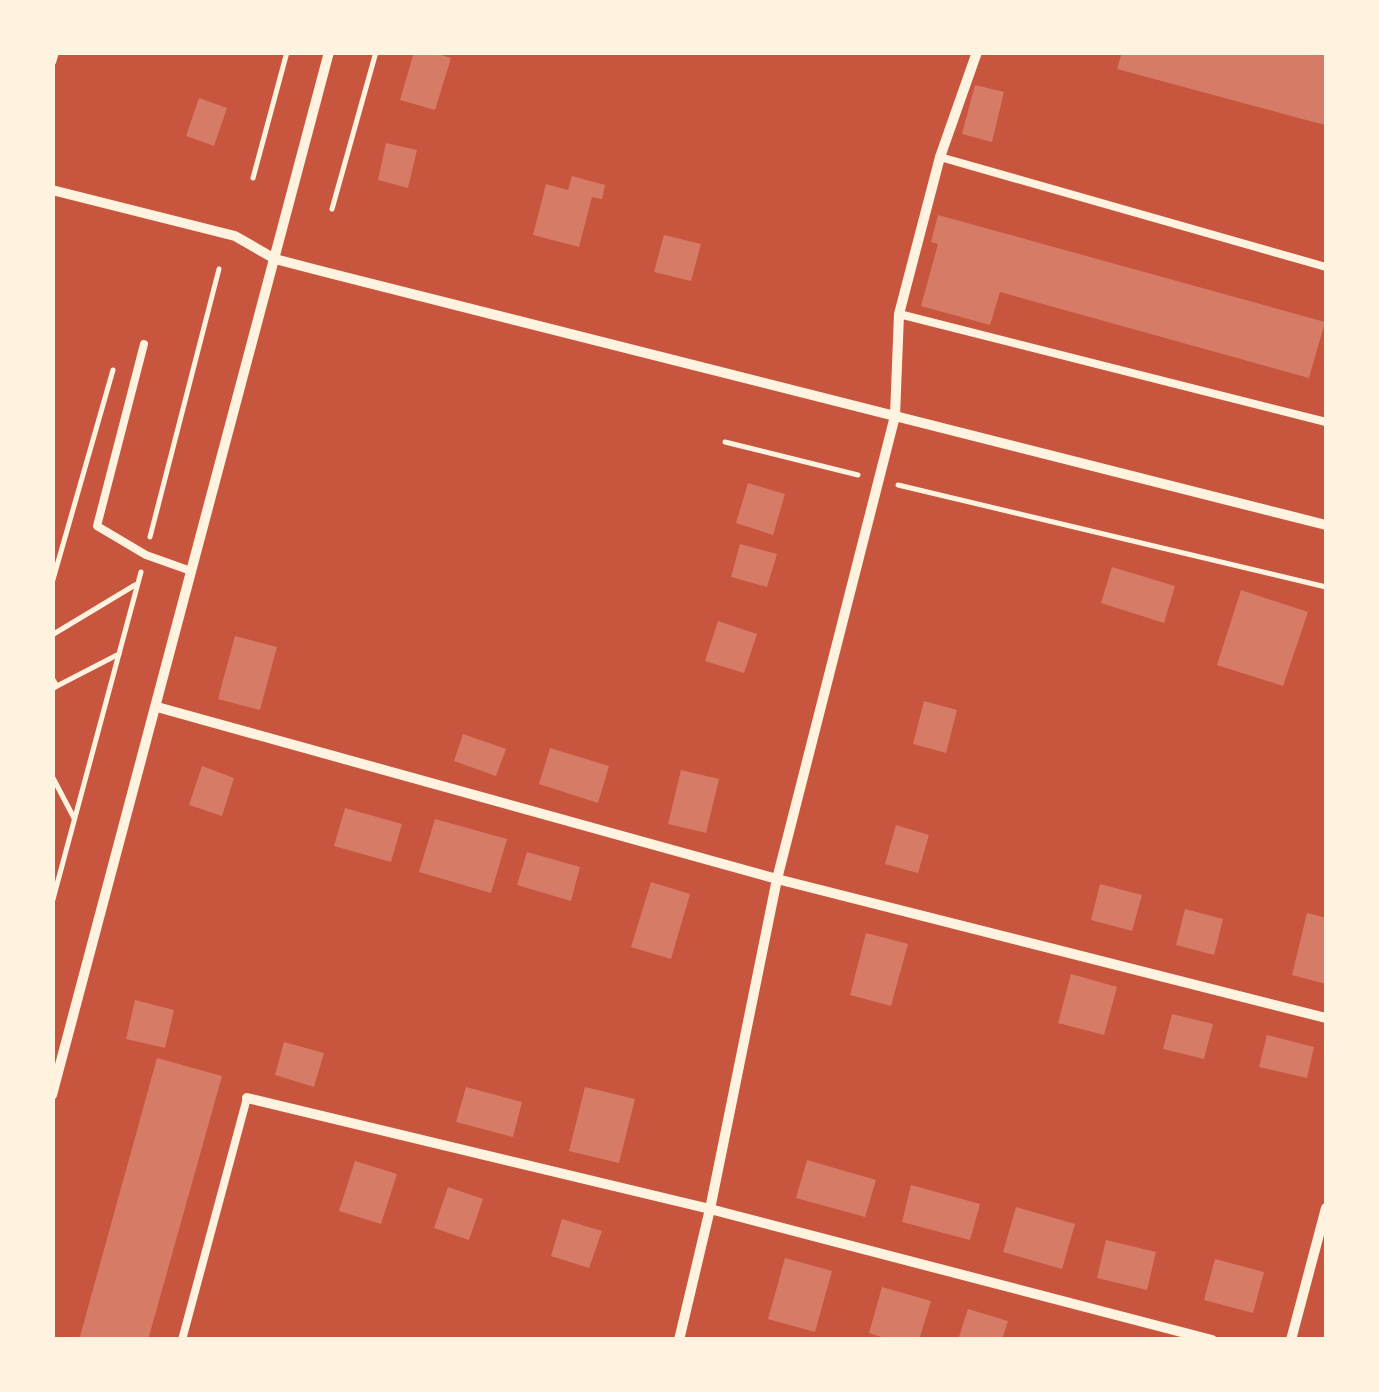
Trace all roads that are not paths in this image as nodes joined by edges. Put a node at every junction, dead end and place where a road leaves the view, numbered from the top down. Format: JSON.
{"nodes":[{"id":1,"x":55,"y":52,"type":"edge"},
{"id":2,"x":329,"y":52,"type":"edge"},
{"id":3,"x":978,"y":52,"type":"edge"},
{"id":4,"x":52,"y":62,"type":"edge"},
{"id":5,"x":940,"y":157,"type":"junction"},
{"id":6,"x":52,"y":190,"type":"edge"},
{"id":7,"x":275,"y":259,"type":"junction"},
{"id":8,"x":1326,"y":267,"type":"edge"},
{"id":9,"x":900,"y":314,"type":"junction"},
{"id":10,"x":144,"y":344,"type":"dead end"},
{"id":11,"x":895,"y":416,"type":"junction"},
{"id":12,"x":1326,"y":422,"type":"edge"},
{"id":13,"x":1326,"y":526,"type":"edge"},
{"id":14,"x":191,"y":570,"type":"junction"},
{"id":15,"x":156,"y":707,"type":"junction"},
{"id":16,"x":777,"y":879,"type":"junction"},
{"id":17,"x":1326,"y":1018,"type":"edge"},
{"id":18,"x":52,"y":1094,"type":"edge"},
{"id":19,"x":247,"y":1098,"type":"joint"},
{"id":20,"x":1326,"y":1208,"type":"edge"},
{"id":21,"x":710,"y":1209,"type":"junction"},
{"id":22,"x":1321,"y":1253,"type":"edge"},
{"id":23,"x":182,"y":1340,"type":"edge"},
{"id":24,"x":679,"y":1340,"type":"edge"},
{"id":25,"x":1212,"y":1340,"type":"edge"},
{"id":26,"x":1291,"y":1340,"type":"edge"}],
"edges":[{"from":1,"to":4,"type":"lane"},
{"from":2,"to":7,"type":"street"},
{"from":3,"to":5,"type":"street"},
{"from":5,"to":8,"type":"lane"},
{"from":5,"to":9,"type":"street"},
{"from":6,"to":7,"type":"street"},
{"from":7,"to":11,"type":"street"},
{"from":7,"to":14,"type":"street"},
{"from":9,"to":11,"type":"street"},
{"from":9,"to":12,"type":"lane"},
{"from":10,"to":14,"type":"lane"},
{"from":11,"to":13,"type":"street"},
{"from":11,"to":16,"type":"street"},
{"from":14,"to":15,"type":"street"},
{"from":15,"to":16,"type":"street"},
{"from":15,"to":18,"type":"street"},
{"from":16,"to":17,"type":"street"},
{"from":16,"to":21,"type":"street"},
{"from":19,"to":21,"type":"street"},
{"from":19,"to":23,"type":"lane"},
{"from":20,"to":22,"type":"street"},
{"from":21,"to":24,"type":"street"},
{"from":21,"to":25,"type":"street"},
{"from":22,"to":26,"type":"street"}]}
